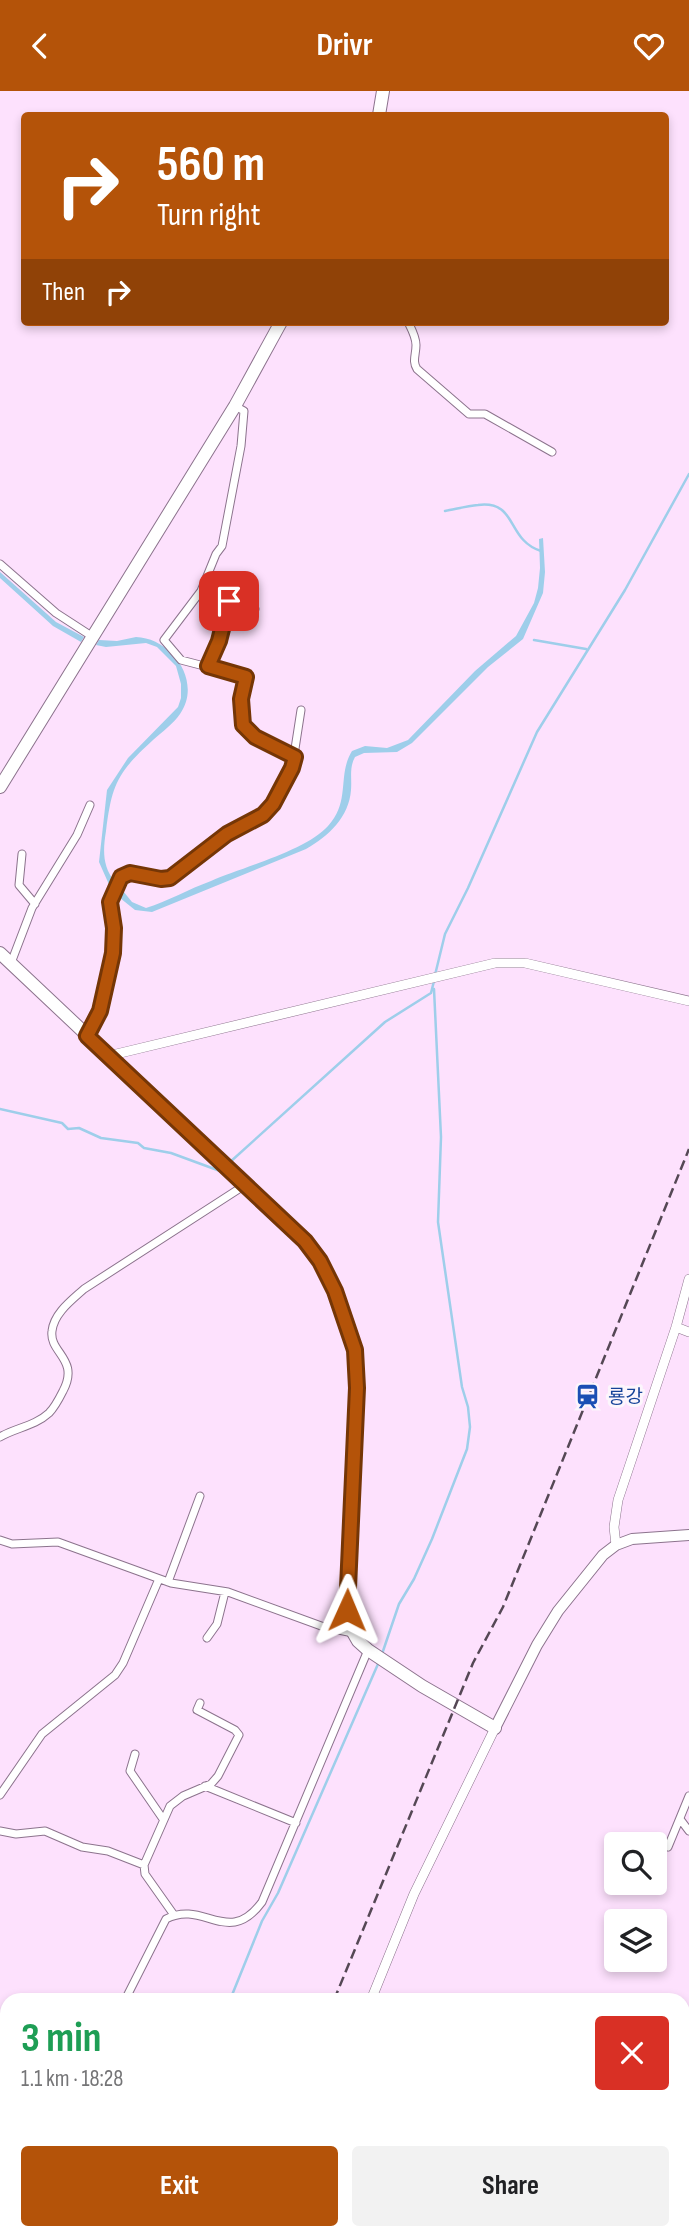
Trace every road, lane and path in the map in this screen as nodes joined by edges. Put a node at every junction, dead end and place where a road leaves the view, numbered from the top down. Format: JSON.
{"nodes":[{"id":1,"x":383,"y":91,"type":"edge"},
{"id":2,"x":380,"y":112,"type":"edge"},
{"id":3,"x":279,"y":326,"type":"edge"},
{"id":4,"x":410,"y":326,"type":"edge"},
{"id":5,"x":235,"y":406,"type":"junction"},
{"id":6,"x":552,"y":452,"type":"dead end"},
{"id":7,"x":0,"y":564,"type":"edge"},
{"id":8,"x":201,"y":591,"type":"junction"},
{"id":9,"x":229,"y":601,"type":"junction"},
{"id":10,"x":255,"y":609,"type":"dead end"},
{"id":11,"x":90,"y":641,"type":"junction"},
{"id":12,"x":208,"y":666,"type":"junction"},
{"id":13,"x":301,"y":709,"type":"dead end"},
{"id":14,"x":295,"y":757,"type":"junction"},
{"id":15,"x":0,"y":787,"type":"edge"},
{"id":16,"x":90,"y":805,"type":"dead end"},
{"id":17,"x":23,"y":854,"type":"dead end"},
{"id":18,"x":35,"y":904,"type":"junction"},
{"id":19,"x":0,"y":953,"type":"edge"},
{"id":20,"x":11,"y":963,"type":"junction"},
{"id":21,"x":689,"y":1001,"type":"edge"},
{"id":22,"x":87,"y":1036,"type":"junction"},
{"id":23,"x":108,"y":1056,"type":"junction"},
{"id":24,"x":245,"y":1185,"type":"junction"},
{"id":25,"x":689,"y":1279,"type":"edge"},
{"id":26,"x":676,"y":1327,"type":"junction"},
{"id":27,"x":689,"y":1332,"type":"edge"},
{"id":28,"x":0,"y":1437,"type":"edge"},
{"id":29,"x":200,"y":1496,"type":"dead end"},
{"id":30,"x":689,"y":1535,"type":"edge"},
{"id":31,"x":0,"y":1540,"type":"edge"},
{"id":32,"x":616,"y":1545,"type":"junction"},
{"id":33,"x":159,"y":1579,"type":"junction"},
{"id":34,"x":168,"y":1583,"type":"junction"},
{"id":35,"x":225,"y":1591,"type":"junction"},
{"id":36,"x":354,"y":1634,"type":"junction"},
{"id":37,"x":208,"y":1638,"type":"dead end"},
{"id":38,"x":377,"y":1655,"type":"junction"},
{"id":39,"x":200,"y":1703,"type":"dead end"},
{"id":40,"x":495,"y":1728,"type":"junction"},
{"id":41,"x":135,"y":1754,"type":"dead end"},
{"id":42,"x":205,"y":1786,"type":"junction"},
{"id":43,"x":0,"y":1795,"type":"edge"},
{"id":44,"x":689,"y":1796,"type":"edge"},
{"id":45,"x":163,"y":1819,"type":"junction"},
{"id":46,"x":680,"y":1819,"type":"junction"},
{"id":47,"x":296,"y":1823,"type":"junction"},
{"id":48,"x":0,"y":1831,"type":"edge"},
{"id":49,"x":689,"y":1831,"type":"edge"},
{"id":50,"x":668,"y":1847,"type":"dead end"},
{"id":51,"x":145,"y":1865,"type":"junction"},
{"id":52,"x":174,"y":1915,"type":"junction"},
{"id":53,"x":128,"y":1993,"type":"edge"},
{"id":54,"x":374,"y":1993,"type":"edge"}],
"edges":[{"from":1,"to":2,"type":"main road"},
{"from":3,"to":5,"type":"main road"},
{"from":4,"to":6,"type":"street"},
{"from":5,"to":8,"type":"street"},
{"from":5,"to":11,"type":"main road"},
{"from":7,"to":11,"type":"street"},
{"from":8,"to":9,"type":"street"},
{"from":8,"to":12,"type":"street"},
{"from":9,"to":10,"type":"street"},
{"from":9,"to":12,"type":"street"},
{"from":11,"to":15,"type":"main road"},
{"from":12,"to":14,"type":"street"},
{"from":13,"to":14,"type":"street"},
{"from":14,"to":22,"type":"street"},
{"from":16,"to":18,"type":"street"},
{"from":17,"to":18,"type":"street"},
{"from":18,"to":20,"type":"street"},
{"from":19,"to":20,"type":"main road"},
{"from":20,"to":22,"type":"main road"},
{"from":21,"to":23,"type":"street"},
{"from":22,"to":23,"type":"main road"},
{"from":23,"to":24,"type":"main road"},
{"from":24,"to":28,"type":"street"},
{"from":24,"to":36,"type":"main road"},
{"from":25,"to":26,"type":"street"},
{"from":26,"to":27,"type":"street"},
{"from":26,"to":32,"type":"street"},
{"from":29,"to":34,"type":"street"},
{"from":30,"to":32,"type":"main road"},
{"from":31,"to":33,"type":"street"},
{"from":32,"to":40,"type":"main road"},
{"from":33,"to":34,"type":"street"},
{"from":33,"to":43,"type":"street"},
{"from":34,"to":35,"type":"street"},
{"from":35,"to":36,"type":"street"},
{"from":35,"to":37,"type":"street"},
{"from":36,"to":38,"type":"main road"},
{"from":38,"to":40,"type":"main road"},
{"from":38,"to":47,"type":"street"},
{"from":39,"to":42,"type":"street"},
{"from":40,"to":54,"type":"street"},
{"from":41,"to":45,"type":"street"},
{"from":42,"to":45,"type":"street"},
{"from":42,"to":47,"type":"street"},
{"from":44,"to":46,"type":"street"},
{"from":45,"to":51,"type":"street"},
{"from":46,"to":49,"type":"street"},
{"from":46,"to":50,"type":"street"},
{"from":47,"to":52,"type":"street"},
{"from":48,"to":51,"type":"street"},
{"from":51,"to":52,"type":"street"},
{"from":52,"to":53,"type":"street"}]}
